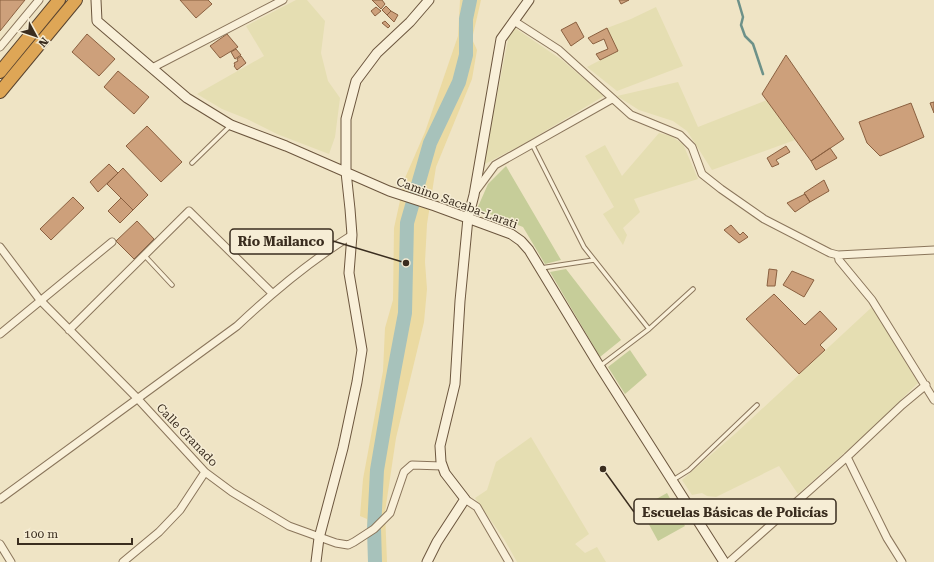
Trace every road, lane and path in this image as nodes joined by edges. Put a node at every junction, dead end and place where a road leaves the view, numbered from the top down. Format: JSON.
{"nodes":[{"id":1,"x":39,"y":0,"type":"edge"},
{"id":2,"x":59,"y":0,"type":"edge"},
{"id":3,"x":76,"y":0,"type":"edge"},
{"id":4,"x":96,"y":0,"type":"edge"},
{"id":5,"x":283,"y":0,"type":"edge"},
{"id":6,"x":429,"y":0,"type":"edge"},
{"id":7,"x":529,"y":0,"type":"edge"},
{"id":8,"x":514,"y":22,"type":"junction"},
{"id":9,"x":0,"y":47,"type":"edge"},
{"id":10,"x":152,"y":68,"type":"junction"},
{"id":11,"x":0,"y":72,"type":"edge"},
{"id":12,"x":0,"y":92,"type":"edge"},
{"id":13,"x":612,"y":99,"type":"junction"},
{"id":14,"x":231,"y":125,"type":"junction"},
{"id":15,"x":532,"y":144,"type":"junction"},
{"id":16,"x":192,"y":163,"type":"dead end"},
{"id":17,"x":346,"y":172,"type":"junction"},
{"id":18,"x":474,"y":195,"type":"junction"},
{"id":19,"x":468,"y":218,"type":"junction"},
{"id":20,"x":352,"y":235,"type":"junction"},
{"id":21,"x":112,"y":242,"type":"dead end"},
{"id":22,"x":0,"y":247,"type":"edge"},
{"id":23,"x":934,"y":250,"type":"edge"},
{"id":24,"x":144,"y":255,"type":"junction"},
{"id":25,"x":838,"y":255,"type":"junction"},
{"id":26,"x":594,"y":260,"type":"junction"},
{"id":27,"x":540,"y":268,"type":"junction"},
{"id":28,"x":172,"y":286,"type":"dead end"},
{"id":29,"x":693,"y":289,"type":"dead end"},
{"id":30,"x":272,"y":293,"type":"junction"},
{"id":31,"x":40,"y":300,"type":"junction"},
{"id":32,"x":649,"y":329,"type":"junction"},
{"id":33,"x":69,"y":330,"type":"junction"},
{"id":34,"x":0,"y":334,"type":"edge"},
{"id":35,"x":600,"y":366,"type":"junction"},
{"id":36,"x":926,"y":385,"type":"junction"},
{"id":37,"x":137,"y":398,"type":"junction"},
{"id":38,"x":934,"y":400,"type":"edge"},
{"id":39,"x":757,"y":405,"type":"dead end"},
{"id":40,"x":847,"y":457,"type":"junction"},
{"id":41,"x":442,"y":466,"type":"junction"},
{"id":42,"x":206,"y":472,"type":"junction"},
{"id":43,"x":672,"y":481,"type":"junction"},
{"id":44,"x":0,"y":499,"type":"edge"},
{"id":45,"x":465,"y":499,"type":"junction"},
{"id":46,"x":319,"y":538,"type":"junction"},
{"id":47,"x":0,"y":544,"type":"edge"},
{"id":48,"x":11,"y":562,"type":"edge"},
{"id":49,"x":123,"y":562,"type":"edge"},
{"id":50,"x":316,"y":562,"type":"edge"},
{"id":51,"x":427,"y":562,"type":"edge"},
{"id":52,"x":509,"y":562,"type":"edge"},
{"id":53,"x":724,"y":562,"type":"edge"},
{"id":54,"x":729,"y":562,"type":"edge"},
{"id":55,"x":902,"y":562,"type":"edge"}],
"edges":[{"from":1,"to":9,"type":"street"},
{"from":2,"to":11,"type":"highway"},
{"from":3,"to":12,"type":"highway"},
{"from":4,"to":10,"type":"main road","name":"Camino Sacaba-Larati"},
{"from":5,"to":10,"type":"street"},
{"from":6,"to":17,"type":"main road"},
{"from":7,"to":8,"type":"main road"},
{"from":8,"to":13,"type":"street"},
{"from":8,"to":18,"type":"main road"},
{"from":10,"to":14,"type":"main road","name":"Camino Sacaba-Larati"},
{"from":13,"to":15,"type":"street"},
{"from":13,"to":25,"type":"street"},
{"from":14,"to":16,"type":"lane"},
{"from":14,"to":17,"type":"main road","name":"Camino Sacaba-Larati"},
{"from":15,"to":18,"type":"street"},
{"from":15,"to":26,"type":"lane"},
{"from":17,"to":19,"type":"main road","name":"Camino Sacaba-Larati"},
{"from":17,"to":20,"type":"main road"},
{"from":18,"to":19,"type":"main road"},
{"from":19,"to":27,"type":"main road","name":"Camino Sacaba-Larati"},
{"from":19,"to":41,"type":"main road"},
{"from":20,"to":30,"type":"street"},
{"from":20,"to":46,"type":"main road"},
{"from":21,"to":31,"type":"street"},
{"from":22,"to":31,"type":"street","name":"Calle Granado"},
{"from":23,"to":25,"type":"street"},
{"from":24,"to":28,"type":"lane"},
{"from":24,"to":30,"type":"street"},
{"from":24,"to":33,"type":"street"},
{"from":25,"to":36,"type":"street"},
{"from":26,"to":27,"type":"lane"},
{"from":26,"to":32,"type":"lane"},
{"from":27,"to":35,"type":"main road","name":"Camino Sacaba-Larati"},
{"from":29,"to":32,"type":"lane"},
{"from":30,"to":37,"type":"street"},
{"from":31,"to":33,"type":"street","name":"Calle Granado"},
{"from":31,"to":34,"type":"street"},
{"from":32,"to":35,"type":"lane"},
{"from":33,"to":37,"type":"street","name":"Calle Granado"},
{"from":35,"to":43,"type":"main road","name":"Camino Sacaba-Larati"},
{"from":36,"to":38,"type":"street"},
{"from":36,"to":40,"type":"street"},
{"from":37,"to":42,"type":"street","name":"Calle Granado"},
{"from":37,"to":44,"type":"street"},
{"from":39,"to":43,"type":"lane"},
{"from":40,"to":54,"type":"street"},
{"from":40,"to":55,"type":"street"},
{"from":41,"to":45,"type":"main road"},
{"from":41,"to":46,"type":"street","name":"Calle Granado"},
{"from":42,"to":46,"type":"street","name":"Calle Granado"},
{"from":42,"to":49,"type":"street"},
{"from":43,"to":53,"type":"main road","name":"Camino Sacaba-Larati"},
{"from":45,"to":51,"type":"main road"},
{"from":45,"to":52,"type":"street"},
{"from":46,"to":50,"type":"main road"},
{"from":47,"to":48,"type":"street"}]}
